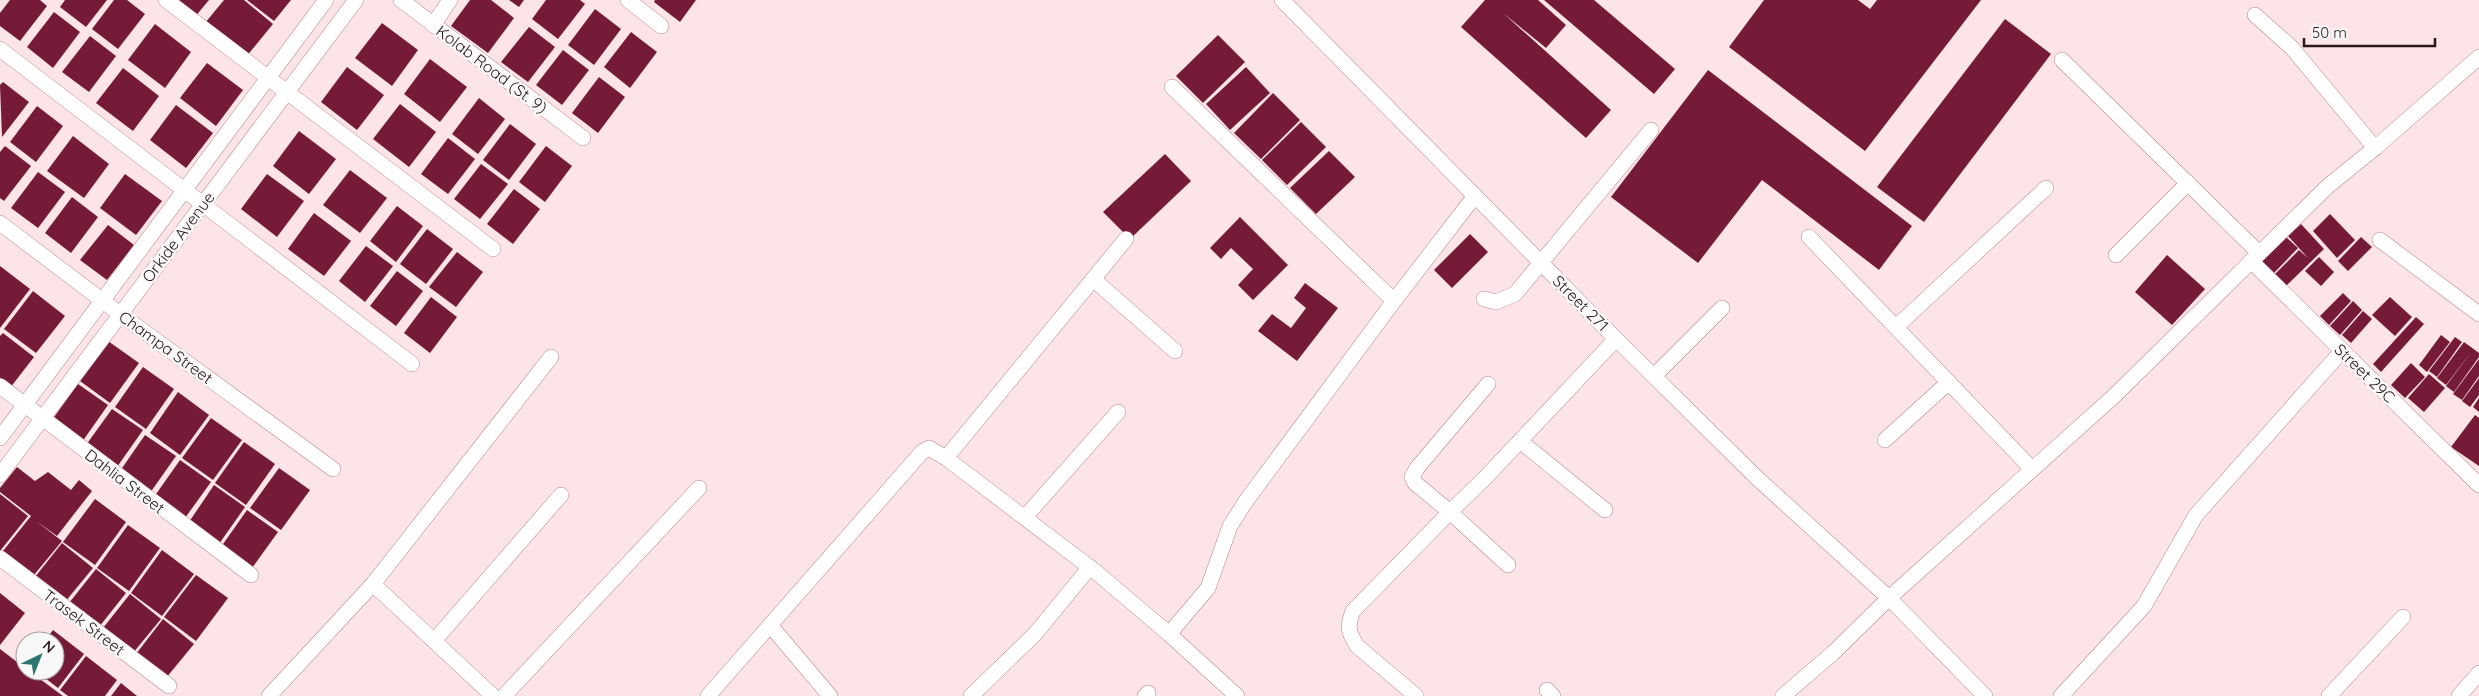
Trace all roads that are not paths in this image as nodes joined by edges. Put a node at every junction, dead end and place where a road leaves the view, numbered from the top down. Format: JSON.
{"nodes":[{"id":1,"x":166,"y":0,"type":"edge"},
{"id":2,"x":326,"y":0,"type":"edge"},
{"id":3,"x":356,"y":0,"type":"edge"},
{"id":4,"x":401,"y":0,"type":"edge"},
{"id":5,"x":450,"y":0,"type":"edge"},
{"id":6,"x":628,"y":0,"type":"edge"},
{"id":7,"x":1282,"y":0,"type":"edge"},
{"id":8,"x":2255,"y":15,"type":"dead end"},
{"id":9,"x":433,"y":25,"type":"junction"},
{"id":10,"x":662,"y":26,"type":"dead end"},
{"id":11,"x":0,"y":49,"type":"edge"},
{"id":12,"x":2479,"y":56,"type":"edge"},
{"id":13,"x":2062,"y":60,"type":"dead end"},
{"id":14,"x":268,"y":78,"type":"junction"},
{"id":15,"x":1172,"y":87,"type":"dead end"},
{"id":16,"x":287,"y":93,"type":"junction"},
{"id":17,"x":1650,"y":130,"type":"dead end"},
{"id":18,"x":583,"y":138,"type":"dead end"},
{"id":19,"x":2375,"y":148,"type":"junction"},
{"id":20,"x":2188,"y":183,"type":"junction"},
{"id":21,"x":2046,"y":188,"type":"dead end"},
{"id":22,"x":184,"y":190,"type":"junction"},
{"id":23,"x":1474,"y":196,"type":"junction"},
{"id":24,"x":203,"y":205,"type":"junction"},
{"id":25,"x":0,"y":223,"type":"edge"},
{"id":26,"x":1809,"y":237,"type":"dead end"},
{"id":27,"x":1126,"y":239,"type":"dead end"},
{"id":28,"x":2380,"y":240,"type":"dead end"},
{"id":29,"x":493,"y":249,"type":"dead end"},
{"id":30,"x":2116,"y":254,"type":"dead end"},
{"id":31,"x":2255,"y":257,"type":"junction"},
{"id":32,"x":1541,"y":264,"type":"junction"},
{"id":33,"x":1093,"y":280,"type":"junction"},
{"id":34,"x":102,"y":300,"type":"junction"},
{"id":35,"x":1484,"y":300,"type":"dead end"},
{"id":36,"x":1394,"y":301,"type":"junction"},
{"id":37,"x":1722,"y":308,"type":"dead end"},
{"id":38,"x":120,"y":314,"type":"junction"},
{"id":39,"x":2479,"y":314,"type":"edge"},
{"id":40,"x":1896,"y":327,"type":"junction"},
{"id":41,"x":1616,"y":338,"type":"junction"},
{"id":42,"x":2342,"y":350,"type":"junction"},
{"id":43,"x":1175,"y":351,"type":"dead end"},
{"id":44,"x":551,"y":357,"type":"dead end"},
{"id":45,"x":412,"y":364,"type":"dead end"},
{"id":46,"x":1654,"y":376,"type":"junction"},
{"id":47,"x":1949,"y":382,"type":"junction"},
{"id":48,"x":1488,"y":384,"type":"dead end"},
{"id":49,"x":0,"y":386,"type":"edge"},
{"id":50,"x":24,"y":405,"type":"junction"},
{"id":51,"x":1118,"y":412,"type":"dead end"},
{"id":52,"x":42,"y":419,"type":"junction"},
{"id":53,"x":0,"y":438,"type":"edge"},
{"id":54,"x":1885,"y":440,"type":"dead end"},
{"id":55,"x":1520,"y":442,"type":"junction"},
{"id":56,"x":946,"y":458,"type":"junction"},
{"id":57,"x":333,"y":469,"type":"dead end"},
{"id":58,"x":2032,"y":469,"type":"junction"},
{"id":59,"x":0,"y":475,"type":"edge"},
{"id":60,"x":2479,"y":484,"type":"edge"},
{"id":61,"x":699,"y":488,"type":"dead end"},
{"id":62,"x":561,"y":495,"type":"dead end"},
{"id":63,"x":1606,"y":510,"type":"dead end"},
{"id":64,"x":1450,"y":512,"type":"junction"},
{"id":65,"x":1024,"y":517,"type":"junction"},
{"id":66,"x":0,"y":558,"type":"edge"},
{"id":67,"x":1508,"y":564,"type":"dead end"},
{"id":68,"x":1090,"y":567,"type":"junction"},
{"id":69,"x":252,"y":575,"type":"dead end"},
{"id":70,"x":373,"y":584,"type":"junction"},
{"id":71,"x":1889,"y":598,"type":"junction"},
{"id":72,"x":2403,"y":617,"type":"dead end"},
{"id":73,"x":770,"y":625,"type":"junction"},
{"id":74,"x":1169,"y":634,"type":"junction"},
{"id":75,"x":434,"y":641,"type":"junction"},
{"id":76,"x":2479,"y":673,"type":"edge"},
{"id":77,"x":169,"y":686,"type":"dead end"},
{"id":78,"x":269,"y":696,"type":"edge"},
{"id":79,"x":493,"y":696,"type":"edge"},
{"id":80,"x":504,"y":696,"type":"edge"},
{"id":81,"x":708,"y":696,"type":"edge"},
{"id":82,"x":830,"y":696,"type":"edge"},
{"id":83,"x":971,"y":696,"type":"edge"},
{"id":84,"x":1237,"y":696,"type":"edge"},
{"id":85,"x":1416,"y":696,"type":"edge"},
{"id":86,"x":1783,"y":696,"type":"edge"},
{"id":87,"x":1985,"y":696,"type":"edge"},
{"id":88,"x":2060,"y":696,"type":"edge"},
{"id":89,"x":2329,"y":696,"type":"edge"},
{"id":90,"x":2459,"y":696,"type":"edge"}],
"edges":[{"from":1,"to":14,"type":"street"},
{"from":2,"to":14,"type":"street","name":"Orkide Avenue"},
{"from":3,"to":16,"type":"street","name":"Orkide Avenue"},
{"from":4,"to":9,"type":"street","name":"Kolab Road (St. 9)"},
{"from":5,"to":9,"type":"street"},
{"from":6,"to":10,"type":"street"},
{"from":7,"to":23,"type":"street","name":"Street 271"},
{"from":8,"to":19,"type":"street"},
{"from":9,"to":18,"type":"street","name":"Kolab Road (St. 9)"},
{"from":11,"to":22,"type":"street"},
{"from":12,"to":19,"type":"street"},
{"from":13,"to":20,"type":"street","name":"Street 29C"},
{"from":14,"to":16,"type":"street"},
{"from":14,"to":22,"type":"street","name":"Orkide Avenue"},
{"from":15,"to":36,"type":"street"},
{"from":16,"to":24,"type":"street","name":"Orkide Avenue"},
{"from":16,"to":29,"type":"street"},
{"from":17,"to":32,"type":"street"},
{"from":19,"to":31,"type":"street"},
{"from":20,"to":30,"type":"street"},
{"from":20,"to":31,"type":"street","name":"Street 29C"},
{"from":21,"to":40,"type":"street"},
{"from":22,"to":24,"type":"street"},
{"from":22,"to":34,"type":"street","name":"Orkide Avenue"},
{"from":23,"to":32,"type":"street","name":"Street 271"},
{"from":23,"to":36,"type":"street"},
{"from":24,"to":38,"type":"street","name":"Orkide Avenue"},
{"from":24,"to":45,"type":"street"},
{"from":25,"to":34,"type":"street","name":"Champa Street"},
{"from":26,"to":40,"type":"street"},
{"from":27,"to":33,"type":"street"},
{"from":28,"to":39,"type":"street"},
{"from":31,"to":42,"type":"street","name":"Street 29C"},
{"from":31,"to":58,"type":"street"},
{"from":32,"to":35,"type":"street"},
{"from":32,"to":41,"type":"street","name":"Street 271"},
{"from":33,"to":43,"type":"street"},
{"from":33,"to":56,"type":"street"},
{"from":34,"to":38,"type":"street","name":"Champa Street"},
{"from":34,"to":50,"type":"street","name":"Orkide Avenue"},
{"from":36,"to":74,"type":"street"},
{"from":37,"to":46,"type":"street"},
{"from":38,"to":52,"type":"street","name":"Orkide Avenue"},
{"from":38,"to":57,"type":"street","name":"Champa Street"},
{"from":40,"to":47,"type":"street"},
{"from":41,"to":46,"type":"street","name":"Street 271"},
{"from":41,"to":55,"type":"street"},
{"from":42,"to":60,"type":"street","name":"Street 29C"},
{"from":42,"to":88,"type":"street"},
{"from":44,"to":70,"type":"street"},
{"from":46,"to":71,"type":"street","name":"Street 271"},
{"from":47,"to":54,"type":"street"},
{"from":47,"to":58,"type":"street"},
{"from":48,"to":64,"type":"street"},
{"from":49,"to":50,"type":"street","name":"Dahlia Street"},
{"from":50,"to":52,"type":"street","name":"Dahlia Street"},
{"from":50,"to":53,"type":"street","name":"Orkide Avenue"},
{"from":51,"to":65,"type":"street"},
{"from":52,"to":59,"type":"street","name":"Orkide Avenue"},
{"from":52,"to":69,"type":"street","name":"Dahlia Street"},
{"from":55,"to":63,"type":"street"},
{"from":55,"to":64,"type":"street"},
{"from":56,"to":65,"type":"street"},
{"from":56,"to":73,"type":"street"},
{"from":58,"to":71,"type":"street"},
{"from":61,"to":80,"type":"street"},
{"from":62,"to":75,"type":"street"},
{"from":64,"to":67,"type":"street"},
{"from":64,"to":85,"type":"street"},
{"from":65,"to":68,"type":"street"},
{"from":66,"to":77,"type":"street","name":"Trasek Street"},
{"from":68,"to":74,"type":"street"},
{"from":68,"to":83,"type":"street"},
{"from":70,"to":75,"type":"street"},
{"from":70,"to":78,"type":"street"},
{"from":71,"to":86,"type":"street"},
{"from":71,"to":87,"type":"street","name":"Street 271"},
{"from":72,"to":89,"type":"street"},
{"from":73,"to":81,"type":"street"},
{"from":73,"to":82,"type":"street"},
{"from":74,"to":84,"type":"street"},
{"from":75,"to":79,"type":"street"},
{"from":76,"to":90,"type":"street"}]}
